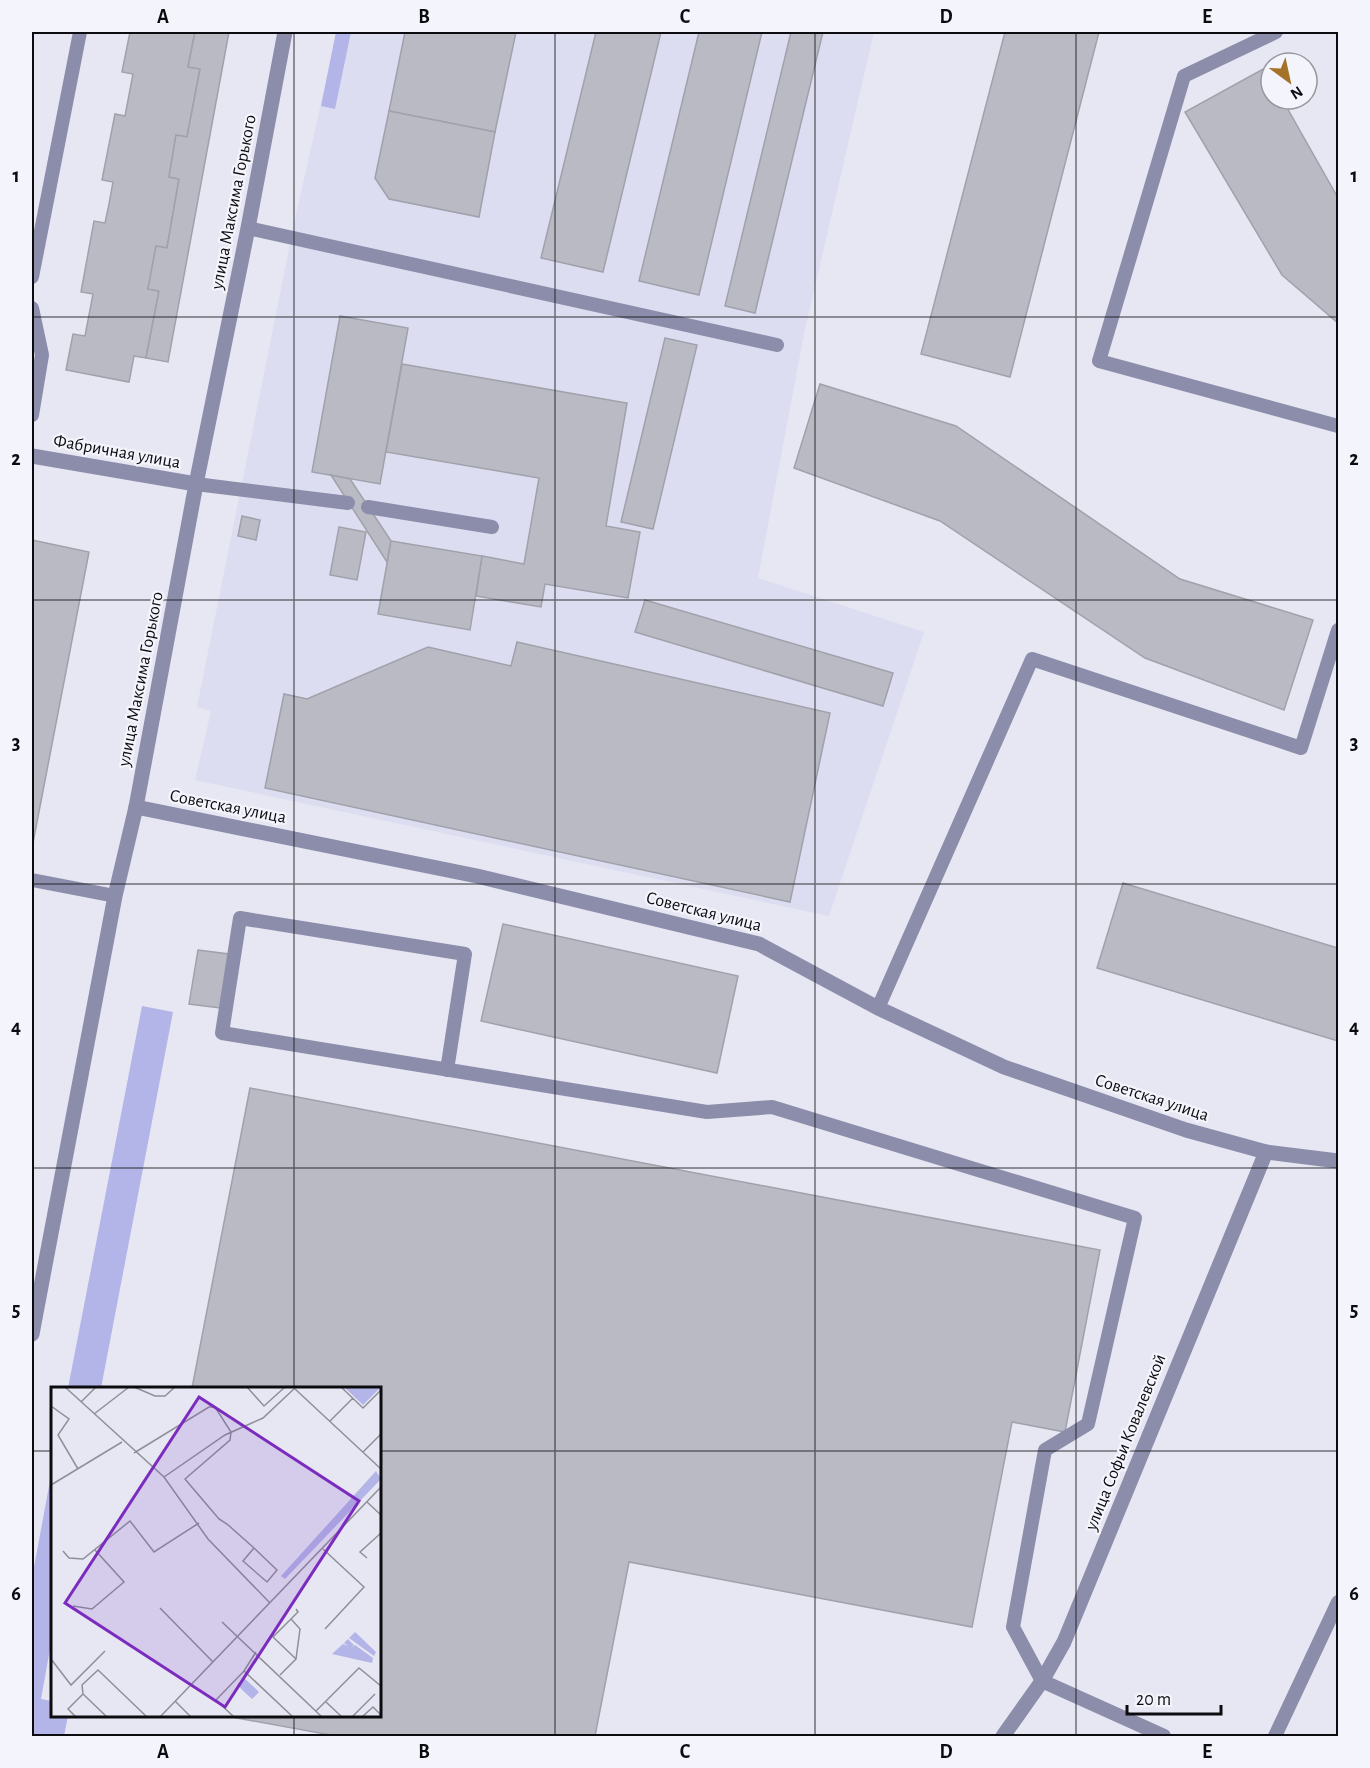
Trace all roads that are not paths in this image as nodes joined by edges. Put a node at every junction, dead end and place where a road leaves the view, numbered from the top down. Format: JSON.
{"nodes":[{"id":1,"x":80,"y":32,"type":"edge"},
{"id":2,"x":285,"y":32,"type":"edge"},
{"id":3,"x":1276,"y":32,"type":"edge"},
{"id":4,"x":248,"y":228,"type":"junction"},
{"id":5,"x":32,"y":278,"type":"edge"},
{"id":6,"x":32,"y":308,"type":"edge"},
{"id":7,"x":777,"y":345,"type":"dead end"},
{"id":8,"x":32,"y":416,"type":"edge"},
{"id":9,"x":1338,"y":426,"type":"edge"},
{"id":10,"x":32,"y":456,"type":"edge"},
{"id":11,"x":196,"y":484,"type":"junction"},
{"id":12,"x":348,"y":503,"type":"dead end"},
{"id":13,"x":368,"y":507,"type":"dead end"},
{"id":14,"x":492,"y":527,"type":"dead end"},
{"id":15,"x":1338,"y":630,"type":"edge"},
{"id":16,"x":136,"y":807,"type":"junction"},
{"id":17,"x":32,"y":880,"type":"edge"},
{"id":18,"x":115,"y":896,"type":"junction"},
{"id":19,"x":878,"y":1008,"type":"junction"},
{"id":20,"x":447,"y":1070,"type":"junction"},
{"id":21,"x":1266,"y":1152,"type":"junction"},
{"id":22,"x":1338,"y":1161,"type":"edge"},
{"id":23,"x":32,"y":1334,"type":"edge"},
{"id":24,"x":1338,"y":1602,"type":"edge"},
{"id":25,"x":1042,"y":1681,"type":"junction"},
{"id":26,"x":1003,"y":1737,"type":"edge"},
{"id":27,"x":1164,"y":1737,"type":"edge"},
{"id":28,"x":1275,"y":1737,"type":"edge"}],
"edges":[{"from":1,"to":5,"type":"lane"},
{"from":2,"to":4,"type":"street","name":"улица Максима Горького"},
{"from":3,"to":9,"type":"lane"},
{"from":4,"to":7,"type":"lane"},
{"from":4,"to":11,"type":"street","name":"улица Максима Горького"},
{"from":6,"to":8,"type":"lane"},
{"from":10,"to":11,"type":"street","name":"Фабричная улица"},
{"from":11,"to":12,"type":"lane"},
{"from":11,"to":16,"type":"street","name":"улица Максима Горького"},
{"from":13,"to":14,"type":"lane"},
{"from":15,"to":19,"type":"lane"},
{"from":16,"to":18,"type":"street","name":"улица Максима Горького"},
{"from":16,"to":19,"type":"street","name":"Советская улица"},
{"from":17,"to":18,"type":"lane"},
{"from":18,"to":23,"type":"street","name":"улица Максима Горького"},
{"from":19,"to":21,"type":"street","name":"Советская улица"},
{"from":20,"to":20,"type":"lane"},
{"from":20,"to":25,"type":"lane"},
{"from":21,"to":22,"type":"street","name":"Советская улица"},
{"from":21,"to":25,"type":"street","name":"улица Софьи Ковалевской"},
{"from":24,"to":28,"type":"lane"},
{"from":25,"to":26,"type":"street","name":"улица Софьи Ковалевской"},
{"from":25,"to":27,"type":"lane"}]}
